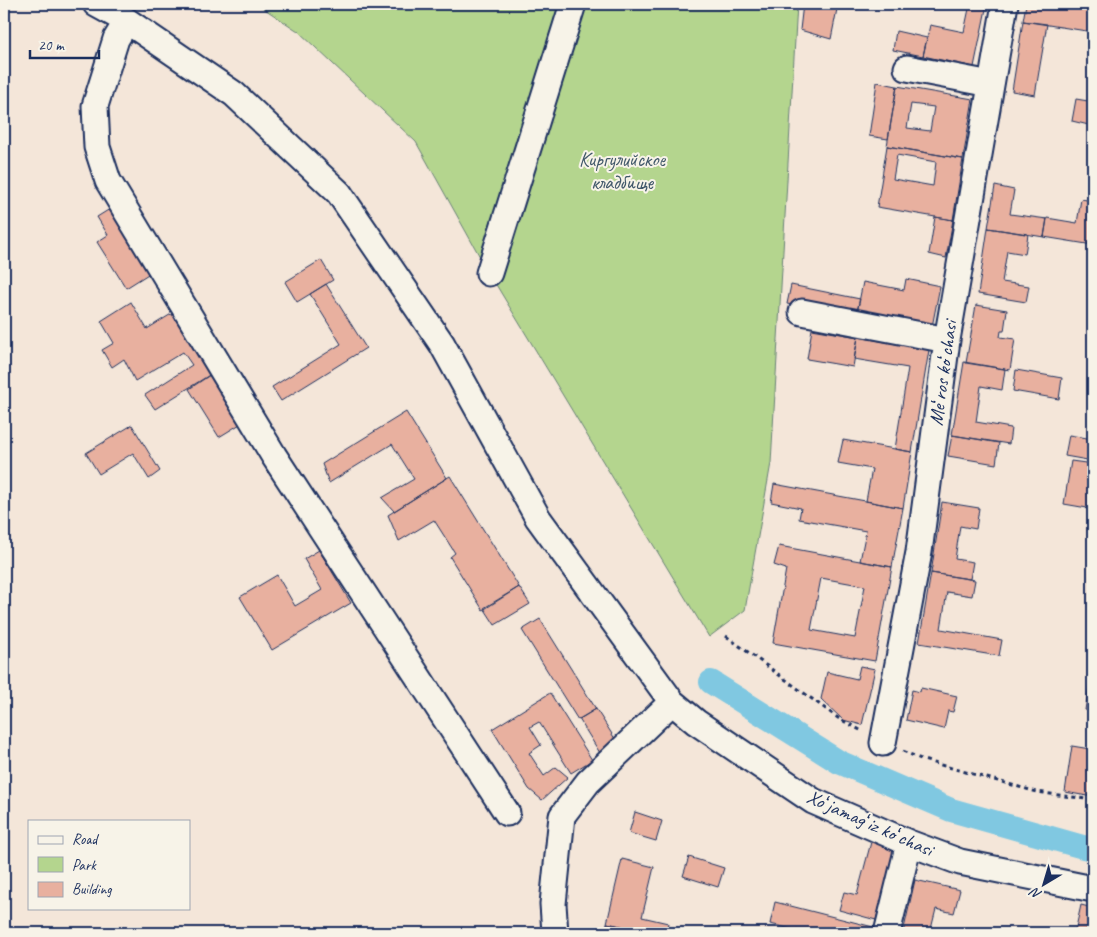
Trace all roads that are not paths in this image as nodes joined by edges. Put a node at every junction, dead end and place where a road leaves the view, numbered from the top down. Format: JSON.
{"nodes":[{"id":1,"x":96,"y":4,"type":"edge"},
{"id":2,"x":573,"y":4,"type":"edge"},
{"id":3,"x":1005,"y":4,"type":"edge"},
{"id":4,"x":127,"y":21,"type":"junction"},
{"id":5,"x":907,"y":68,"type":"dead end"},
{"id":6,"x":991,"y":84,"type":"junction"},
{"id":7,"x":489,"y":273,"type":"dead end"},
{"id":8,"x":802,"y":312,"type":"dead end"},
{"id":9,"x":947,"y":340,"type":"junction"},
{"id":10,"x":672,"y":702,"type":"junction"},
{"id":11,"x":883,"y":743,"type":"dead end"},
{"id":12,"x":507,"y":813,"type":"dead end"},
{"id":13,"x":909,"y":843,"type":"junction"},
{"id":14,"x":1093,"y":889,"type":"edge"},
{"id":15,"x":554,"y":933,"type":"edge"},
{"id":16,"x":887,"y":933,"type":"edge"}],
"edges":[{"from":1,"to":4,"type":"street","name":"Xoʻjamagʻiz koʻchasi"},
{"from":2,"to":7,"type":"street"},
{"from":3,"to":6,"type":"street","name":"Meʻros koʻchasi"},
{"from":4,"to":10,"type":"street","name":"Xoʻjamagʻiz koʻchasi"},
{"from":4,"to":12,"type":"street"},
{"from":5,"to":6,"type":"street"},
{"from":6,"to":9,"type":"street","name":"Meʻros koʻchasi"},
{"from":8,"to":9,"type":"street"},
{"from":9,"to":11,"type":"street","name":"Meʻros koʻchasi"},
{"from":10,"to":13,"type":"street","name":"Xoʻjamagʻiz koʻchasi"},
{"from":10,"to":15,"type":"street"},
{"from":13,"to":14,"type":"street","name":"Xoʻjamagʻiz koʻchasi"},
{"from":13,"to":16,"type":"street"}]}
